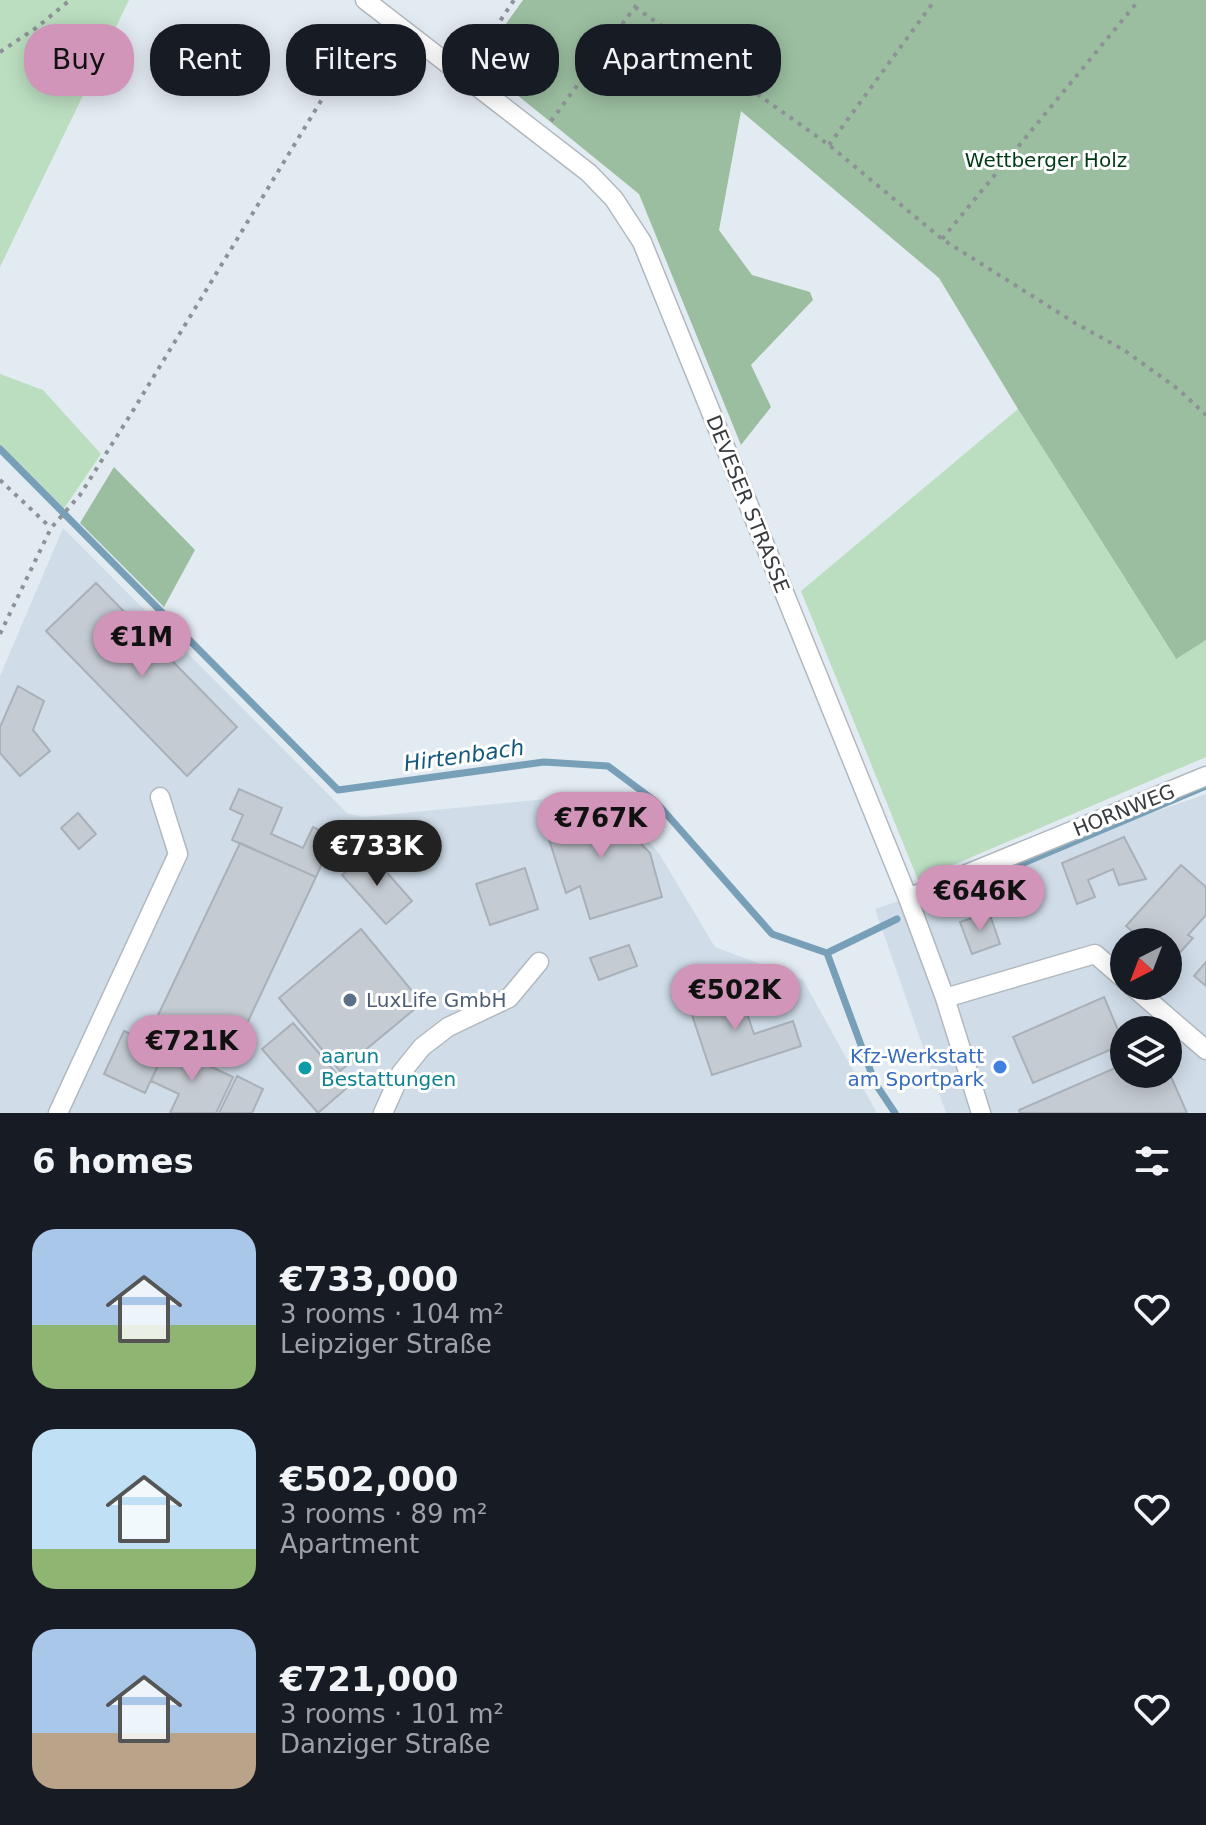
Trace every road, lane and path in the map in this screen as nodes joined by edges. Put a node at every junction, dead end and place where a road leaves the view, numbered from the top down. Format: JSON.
{"nodes":[{"id":1,"x":70,"y":0,"type":"edge"},
{"id":2,"x":514,"y":0,"type":"edge"},
{"id":3,"x":640,"y":0,"type":"edge"},
{"id":4,"x":935,"y":0,"type":"edge"},
{"id":5,"x":1139,"y":0,"type":"edge"},
{"id":6,"x":371,"y":4,"type":"edge"},
{"id":7,"x":635,"y":7,"type":"junction"},
{"id":8,"x":498,"y":24,"type":"edge"},
{"id":9,"x":0,"y":52,"type":"edge"},
{"id":10,"x":442,"y":61,"type":"edge"},
{"id":11,"x":486,"y":96,"type":"edge"},
{"id":12,"x":539,"y":137,"type":"junction"},
{"id":13,"x":829,"y":145,"type":"junction"},
{"id":14,"x":942,"y":239,"type":"junction"},
{"id":15,"x":1206,"y":415,"type":"edge"},
{"id":16,"x":0,"y":480,"type":"edge"},
{"id":17,"x":51,"y":528,"type":"junction"},
{"id":18,"x":0,"y":634,"type":"edge"},
{"id":19,"x":1206,"y":776,"type":"edge"},
{"id":20,"x":160,"y":797,"type":"dead end"},
{"id":21,"x":908,"y":898,"type":"junction"},
{"id":22,"x":539,"y":962,"type":"dead end"},
{"id":23,"x":1110,"y":967,"type":"edge"},
{"id":24,"x":945,"y":998,"type":"junction"},
{"id":25,"x":1148,"y":1000,"type":"edge"},
{"id":26,"x":1206,"y":1050,"type":"edge"},
{"id":27,"x":58,"y":1113,"type":"edge"},
{"id":28,"x":383,"y":1113,"type":"edge"},
{"id":29,"x":981,"y":1113,"type":"edge"}],
"edges":[{"from":1,"to":9,"type":"path"},
{"from":2,"to":8,"type":"path"},
{"from":3,"to":7,"type":"path"},
{"from":4,"to":13,"type":"path"},
{"from":5,"to":14,"type":"path"},
{"from":6,"to":10,"type":"street","name":"DEVESER STRASSE"},
{"from":6,"to":17,"type":"path"},
{"from":7,"to":12,"type":"path"},
{"from":7,"to":13,"type":"path"},
{"from":11,"to":12,"type":"street","name":"DEVESER STRASSE"},
{"from":12,"to":21,"type":"street","name":"DEVESER STRASSE"},
{"from":13,"to":14,"type":"path"},
{"from":14,"to":15,"type":"path"},
{"from":16,"to":17,"type":"path"},
{"from":17,"to":18,"type":"path"},
{"from":19,"to":21,"type":"street","name":"HORNWEG"},
{"from":20,"to":27,"type":"street"},
{"from":21,"to":24,"type":"street","name":"DEVESER STRASSE"},
{"from":22,"to":28,"type":"street"},
{"from":23,"to":24,"type":"street"},
{"from":24,"to":29,"type":"street","name":"DEVESER STRASSE"},
{"from":25,"to":26,"type":"street"}]}
